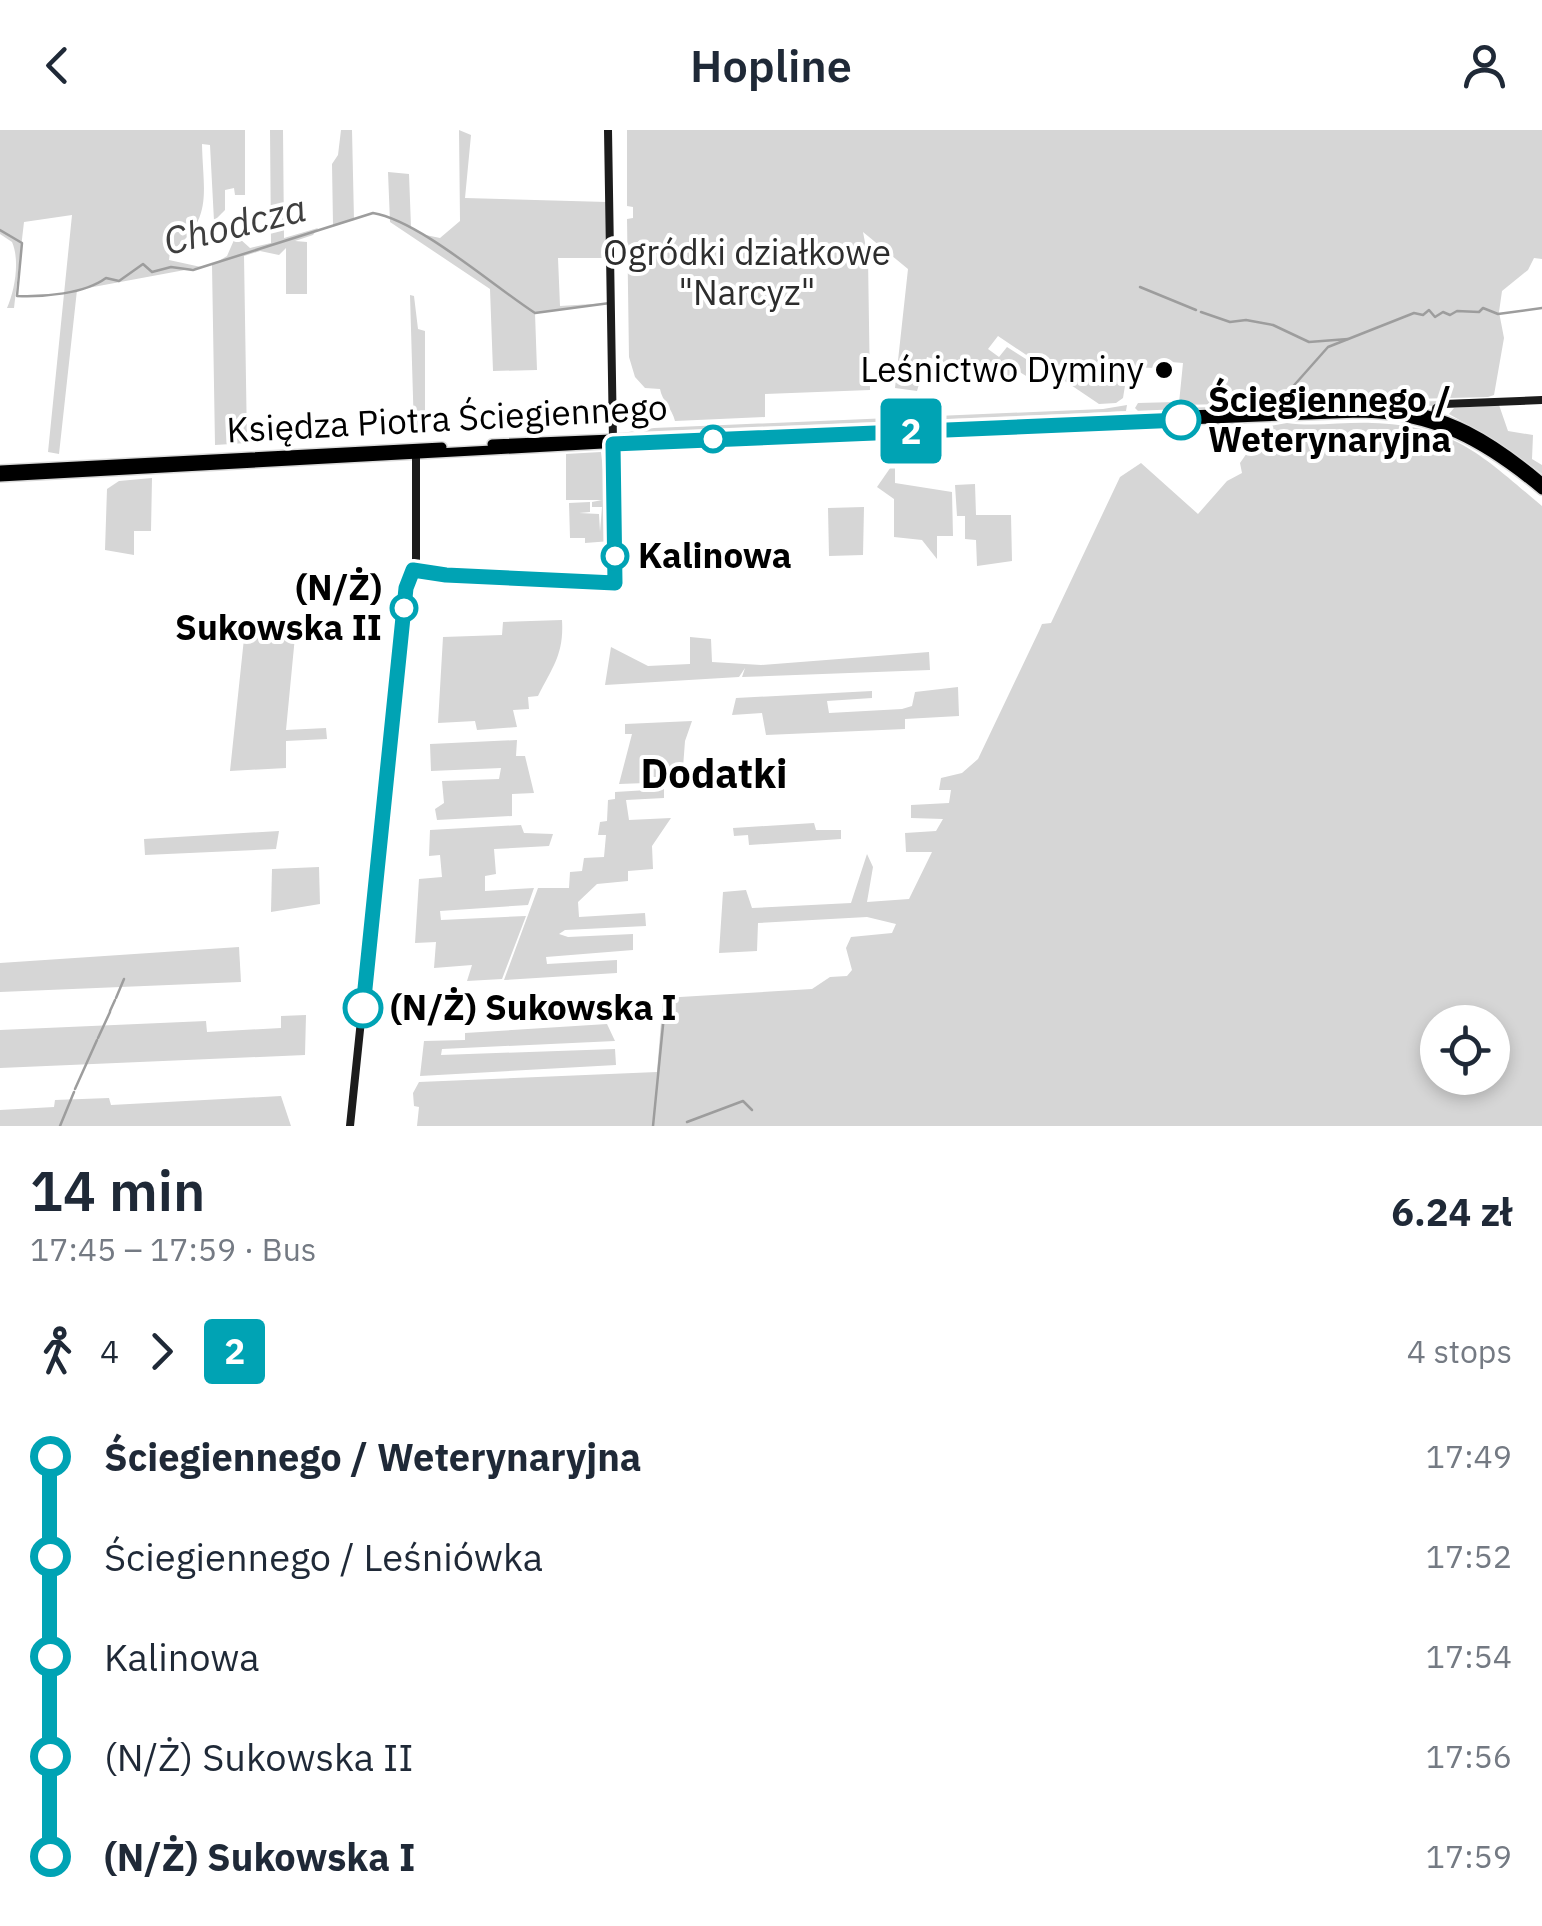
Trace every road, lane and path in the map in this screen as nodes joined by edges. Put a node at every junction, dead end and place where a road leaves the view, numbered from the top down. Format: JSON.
{"nodes":[{"id":1,"x":608,"y":130,"type":"edge"},
{"id":2,"x":1542,"y":400,"type":"edge"},
{"id":3,"x":1450,"y":404,"type":"junction"},
{"id":4,"x":1434,"y":419,"type":"junction"},
{"id":5,"x":1448,"y":420,"type":"junction"},
{"id":6,"x":611,"y":440,"type":"junction"},
{"id":7,"x":415,"y":451,"type":"junction"},
{"id":8,"x":0,"y":473,"type":"edge"},
{"id":9,"x":1542,"y":482,"type":"edge"},
{"id":10,"x":1542,"y":490,"type":"edge"},
{"id":11,"x":350,"y":1126,"type":"edge"}],
"edges":[{"from":1,"to":6,"type":"street"},
{"from":2,"to":3,"type":"street"},
{"from":3,"to":4,"type":"street"},
{"from":3,"to":5,"type":"street"},
{"from":4,"to":5,"type":"main road"},
{"from":4,"to":6,"type":"main road","name":"Księdza Piotra Ściegiennego"},
{"from":4,"to":10,"type":"main road"},
{"from":5,"to":9,"type":"main road"},
{"from":6,"to":7,"type":"main road","name":"Księdza Piotra Ściegiennego"},
{"from":7,"to":8,"type":"main road","name":"Księdza Piotra Ściegiennego"},
{"from":7,"to":11,"type":"street"}]}
